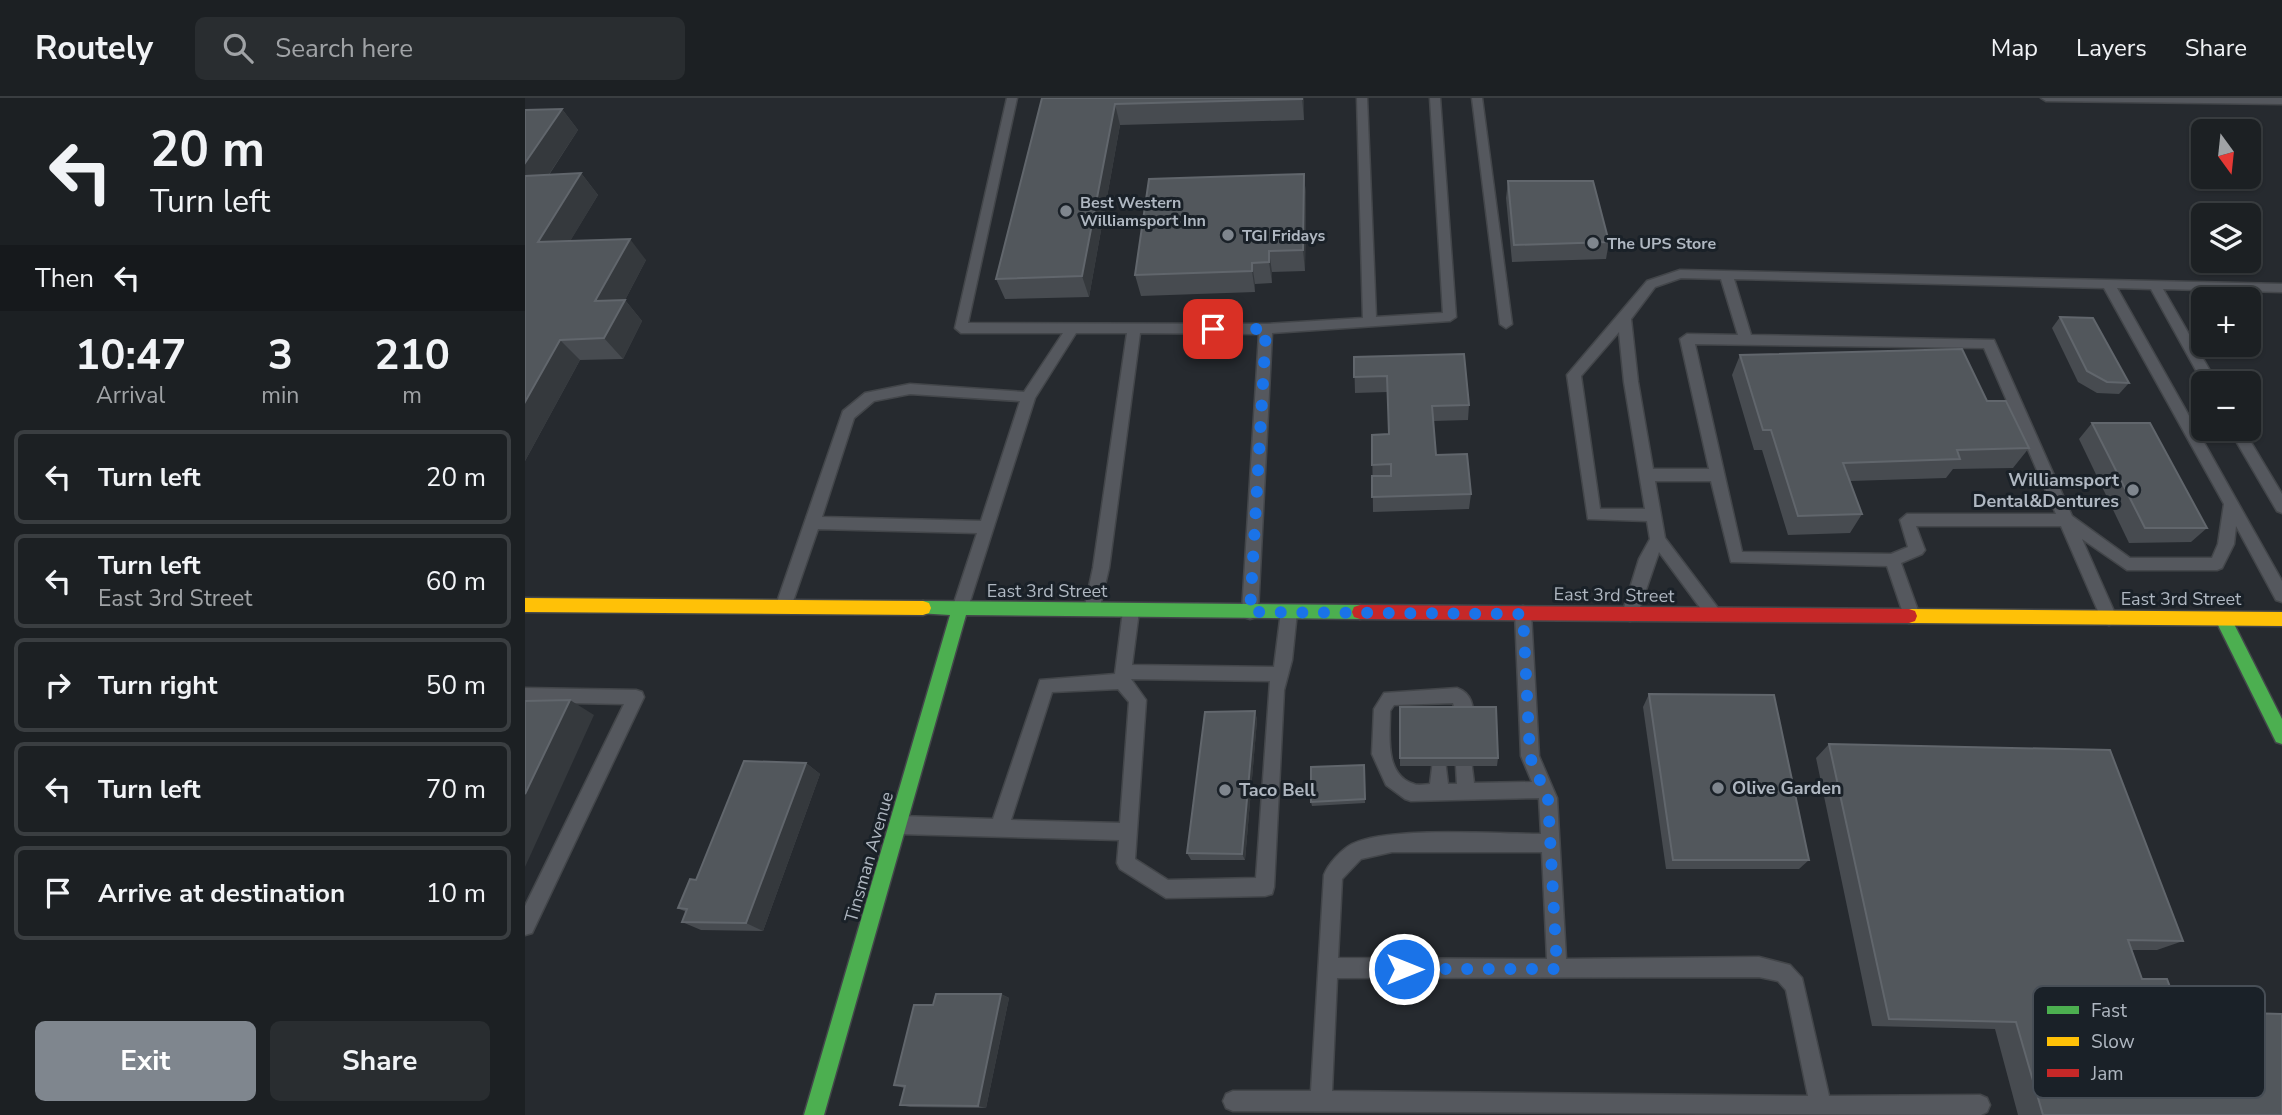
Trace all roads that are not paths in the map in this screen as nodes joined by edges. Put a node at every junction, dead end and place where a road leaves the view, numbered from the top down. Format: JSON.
{"nodes":[{"id":1,"x":1012,"y":98,"type":"edge"},
{"id":2,"x":1363,"y":98,"type":"edge"},
{"id":3,"x":1435,"y":98,"type":"edge"},
{"id":4,"x":1477,"y":98,"type":"edge"},
{"id":5,"x":2046,"y":98,"type":"edge"},
{"id":6,"x":2282,"y":101,"type":"edge"},
{"id":7,"x":1727,"y":276,"type":"junction"},
{"id":8,"x":2109,"y":286,"type":"junction"},
{"id":9,"x":2155,"y":286,"type":"junction"},
{"id":10,"x":2282,"y":288,"type":"edge"},
{"id":11,"x":1624,"y":318,"type":"junction"},
{"id":12,"x":1370,"y":323,"type":"junction"},
{"id":13,"x":1506,"y":324,"type":"dead end"},
{"id":14,"x":1072,"y":329,"type":"junction"},
{"id":15,"x":1134,"y":329,"type":"junction"},
{"id":16,"x":1266,"y":329,"type":"junction"},
{"id":17,"x":1746,"y":340,"type":"junction"},
{"id":18,"x":2203,"y":371,"type":"edge"},
{"id":19,"x":1028,"y":397,"type":"junction"},
{"id":20,"x":2243,"y":441,"type":"edge"},
{"id":21,"x":1647,"y":475,"type":"junction"},
{"id":22,"x":1718,"y":475,"type":"junction"},
{"id":23,"x":2231,"y":503,"type":"junction"},
{"id":24,"x":2282,"y":507,"type":"edge"},
{"id":25,"x":1654,"y":515,"type":"junction"},
{"id":26,"x":2067,"y":520,"type":"junction"},
{"id":27,"x":813,"y":523,"type":"junction"},
{"id":28,"x":987,"y":527,"type":"junction"},
{"id":29,"x":1658,"y":539,"type":"junction"},
{"id":30,"x":1892,"y":560,"type":"junction"},
{"id":31,"x":2127,"y":564,"type":"joint"},
{"id":32,"x":2282,"y":595,"type":"edge"},
{"id":33,"x":525,"y":606,"type":"edge"},
{"id":34,"x":783,"y":608,"type":"junction"},
{"id":35,"x":960,"y":609,"type":"junction"},
{"id":36,"x":1092,"y":610,"type":"junction"},
{"id":37,"x":1131,"y":611,"type":"junction"},
{"id":38,"x":1250,"y":612,"type":"junction"},
{"id":39,"x":1289,"y":612,"type":"junction"},
{"id":40,"x":1523,"y":614,"type":"junction"},
{"id":41,"x":1630,"y":614,"type":"junction"},
{"id":42,"x":1715,"y":615,"type":"junction"},
{"id":43,"x":1912,"y":617,"type":"junction"},
{"id":44,"x":2109,"y":618,"type":"junction"},
{"id":45,"x":2223,"y":619,"type":"junction"},
{"id":46,"x":2282,"y":620,"type":"edge"},
{"id":47,"x":1280,"y":674,"type":"junction"},
{"id":48,"x":1123,"y":676,"type":"junction"},
{"id":49,"x":525,"y":695,"type":"edge"},
{"id":50,"x":1438,"y":695,"type":"junction"},
{"id":51,"x":1439,"y":715,"type":"edge"},
{"id":52,"x":1464,"y":715,"type":"edge"},
{"id":53,"x":2282,"y":736,"type":"edge"},
{"id":54,"x":1439,"y":766,"type":"edge"},
{"id":55,"x":1465,"y":766,"type":"edge"},
{"id":56,"x":1545,"y":790,"type":"junction"},
{"id":57,"x":1439,"y":792,"type":"junction"},
{"id":58,"x":1466,"y":792,"type":"junction"},
{"id":59,"x":898,"y":825,"type":"junction"},
{"id":60,"x":999,"y":829,"type":"junction"},
{"id":61,"x":1128,"y":832,"type":"junction"},
{"id":62,"x":1551,"y":843,"type":"junction"},
{"id":63,"x":525,"y":926,"type":"edge"},
{"id":64,"x":1328,"y":968,"type":"junction"},
{"id":65,"x":1557,"y":969,"type":"junction"},
{"id":66,"x":1233,"y":1101,"type":"dead end"},
{"id":67,"x":1321,"y":1102,"type":"junction"},
{"id":68,"x":1980,"y":1105,"type":"dead end"},
{"id":69,"x":1821,"y":1106,"type":"junction"},
{"id":70,"x":814,"y":1115,"type":"edge"}],
"edges":[{"from":1,"to":14,"type":"lane"},
{"from":2,"to":12,"type":"lane"},
{"from":3,"to":12,"type":"lane"},
{"from":4,"to":13,"type":"lane"},
{"from":5,"to":6,"type":"lane"},
{"from":7,"to":8,"type":"lane"},
{"from":7,"to":11,"type":"lane"},
{"from":7,"to":17,"type":"lane"},
{"from":8,"to":9,"type":"lane"},
{"from":8,"to":23,"type":"lane"},
{"from":9,"to":10,"type":"lane"},
{"from":9,"to":18,"type":"lane"},
{"from":11,"to":21,"type":"lane"},
{"from":11,"to":25,"type":"lane"},
{"from":12,"to":16,"type":"lane"},
{"from":14,"to":15,"type":"lane"},
{"from":14,"to":19,"type":"lane"},
{"from":15,"to":16,"type":"lane"},
{"from":15,"to":36,"type":"lane"},
{"from":16,"to":38,"type":"lane"},
{"from":17,"to":22,"type":"lane"},
{"from":17,"to":26,"type":"lane"},
{"from":19,"to":27,"type":"lane"},
{"from":19,"to":28,"type":"lane"},
{"from":20,"to":24,"type":"lane"},
{"from":21,"to":22,"type":"lane"},
{"from":21,"to":25,"type":"lane"},
{"from":22,"to":30,"type":"lane"},
{"from":23,"to":31,"type":"lane"},
{"from":23,"to":32,"type":"lane"},
{"from":25,"to":29,"type":"lane"},
{"from":26,"to":30,"type":"lane"},
{"from":26,"to":31,"type":"lane"},
{"from":26,"to":44,"type":"lane"},
{"from":27,"to":28,"type":"lane"},
{"from":27,"to":34,"type":"lane"},
{"from":28,"to":35,"type":"lane"},
{"from":29,"to":41,"type":"lane"},
{"from":29,"to":42,"type":"lane"},
{"from":30,"to":43,"type":"lane"},
{"from":33,"to":34,"type":"main road","name":"East 3rd Street"},
{"from":34,"to":35,"type":"main road","name":"East 3rd Street"},
{"from":35,"to":36,"type":"main road","name":"East 3rd Street"},
{"from":35,"to":59,"type":"main road","name":"Tinsman Avenue"},
{"from":36,"to":37,"type":"main road","name":"East 3rd Street"},
{"from":37,"to":38,"type":"main road","name":"East 3rd Street"},
{"from":37,"to":48,"type":"lane"},
{"from":38,"to":39,"type":"main road","name":"East 3rd Street"},
{"from":39,"to":40,"type":"main road","name":"East 3rd Street"},
{"from":39,"to":47,"type":"lane"},
{"from":40,"to":41,"type":"main road","name":"East 3rd Street"},
{"from":40,"to":56,"type":"lane"},
{"from":41,"to":42,"type":"main road","name":"East 3rd Street"},
{"from":42,"to":43,"type":"main road","name":"East 3rd Street"},
{"from":43,"to":44,"type":"main road","name":"East 3rd Street"},
{"from":44,"to":45,"type":"main road","name":"East 3rd Street"},
{"from":45,"to":46,"type":"main road","name":"East 3rd Street"},
{"from":45,"to":53,"type":"main road"},
{"from":47,"to":48,"type":"lane"},
{"from":47,"to":61,"type":"lane"},
{"from":48,"to":60,"type":"lane"},
{"from":48,"to":61,"type":"lane"},
{"from":49,"to":63,"type":"lane"},
{"from":50,"to":51,"type":"lane"},
{"from":50,"to":52,"type":"lane"},
{"from":50,"to":57,"type":"lane"},
{"from":54,"to":57,"type":"lane"},
{"from":55,"to":58,"type":"lane"},
{"from":56,"to":58,"type":"lane"},
{"from":56,"to":62,"type":"lane"},
{"from":57,"to":58,"type":"lane"},
{"from":59,"to":60,"type":"lane"},
{"from":59,"to":70,"type":"main road","name":"Tinsman Avenue"},
{"from":60,"to":61,"type":"lane"},
{"from":62,"to":64,"type":"lane"},
{"from":62,"to":65,"type":"lane"},
{"from":64,"to":65,"type":"lane"},
{"from":64,"to":67,"type":"lane"},
{"from":65,"to":69,"type":"lane"},
{"from":66,"to":67,"type":"lane"},
{"from":67,"to":69,"type":"lane"},
{"from":68,"to":69,"type":"lane"}]}
